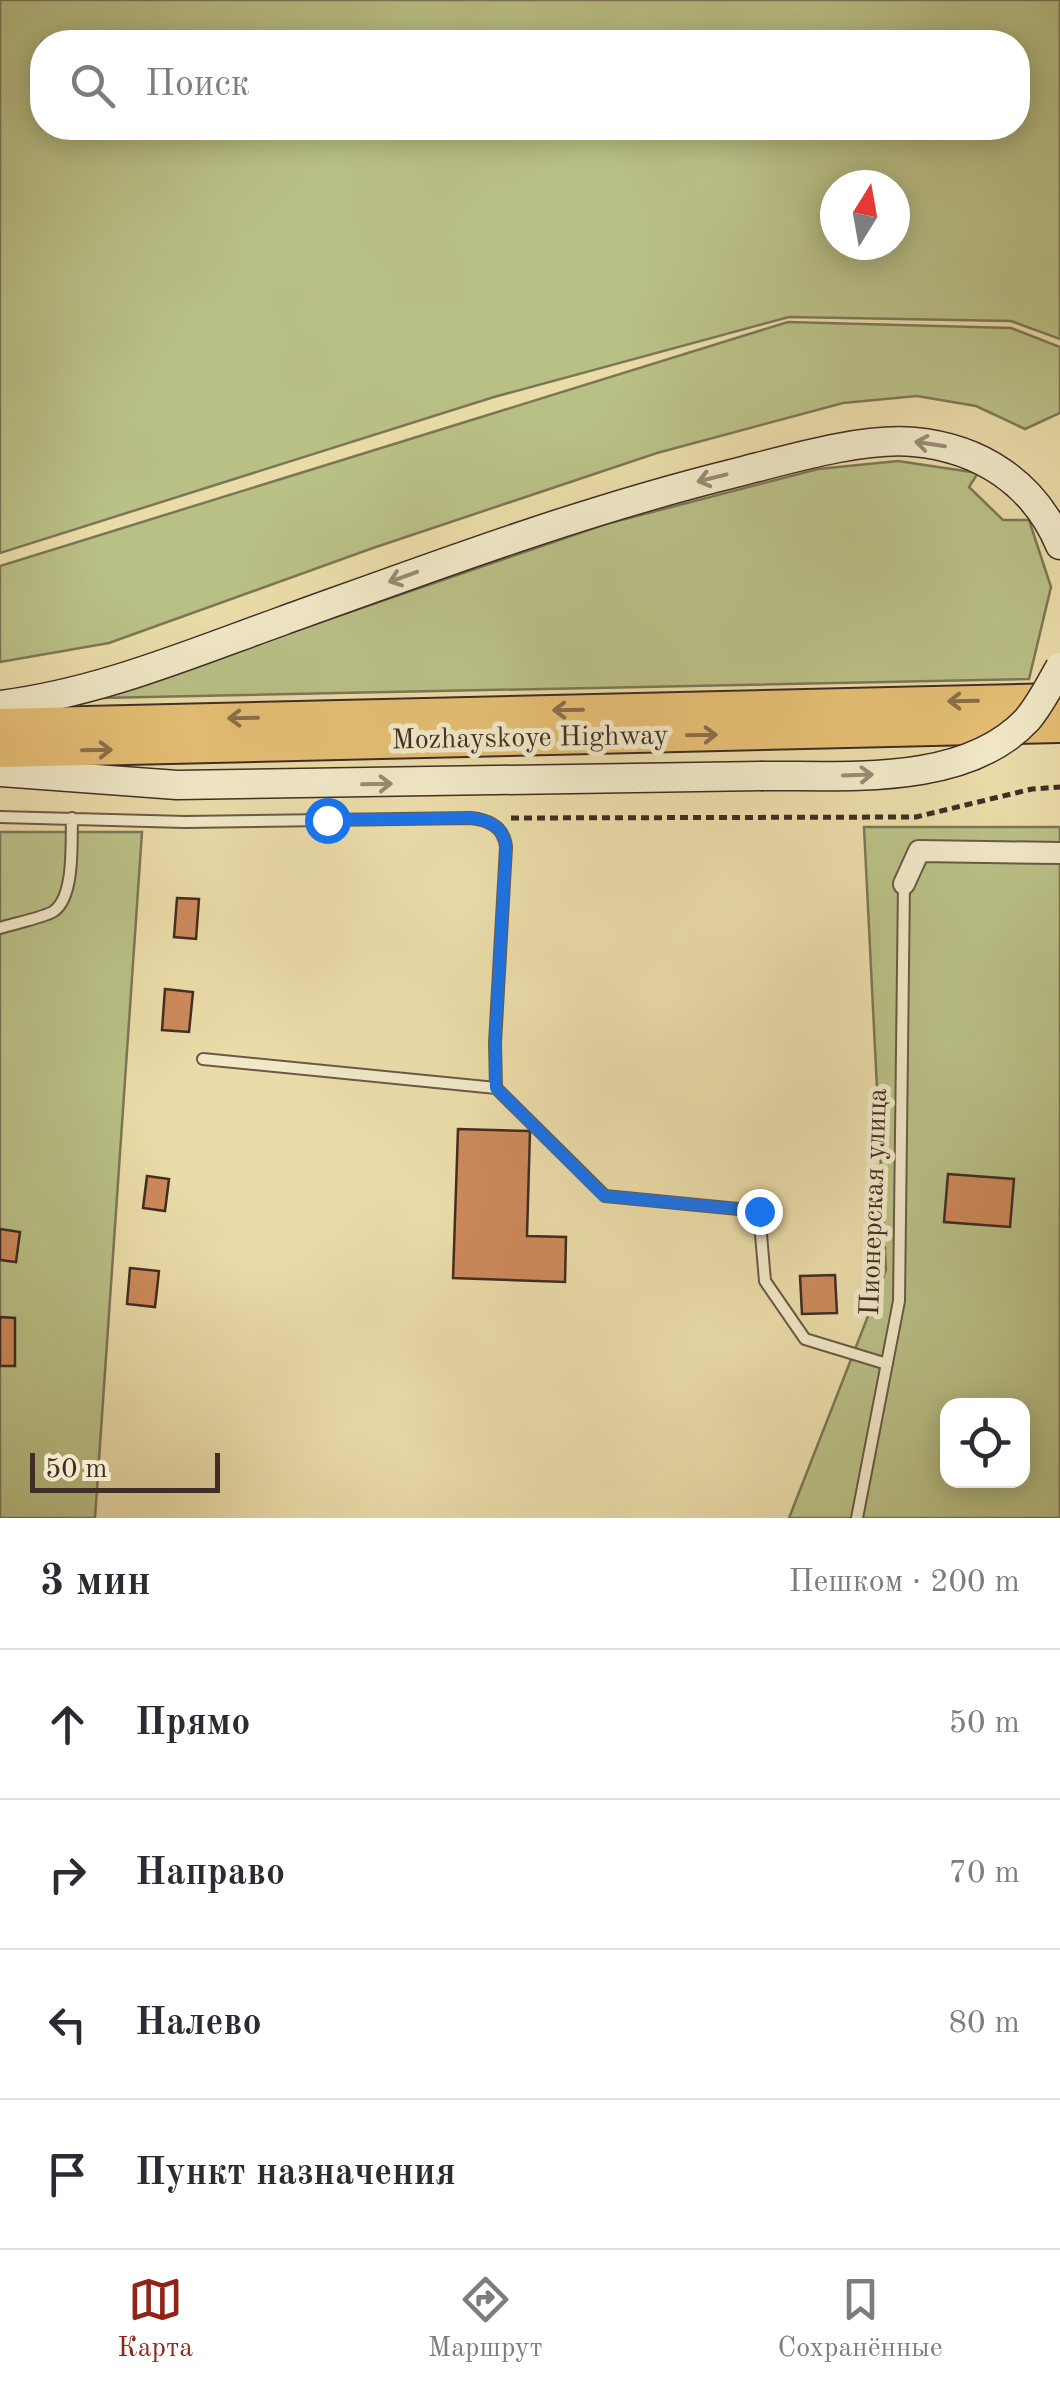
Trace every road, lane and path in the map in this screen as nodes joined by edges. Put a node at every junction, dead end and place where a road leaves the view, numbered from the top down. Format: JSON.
{"nodes":[{"id":1,"x":1060,"y":544,"type":"edge"},
{"id":2,"x":1060,"y":667,"type":"edge"},
{"id":3,"x":1060,"y":698,"type":"edge"},
{"id":4,"x":0,"y":706,"type":"edge"},
{"id":5,"x":0,"y":724,"type":"edge"},
{"id":6,"x":1060,"y":726,"type":"edge"},
{"id":7,"x":0,"y":752,"type":"edge"},
{"id":8,"x":0,"y":772,"type":"edge"},
{"id":9,"x":1060,"y":787,"type":"edge"},
{"id":10,"x":0,"y":817,"type":"edge"},
{"id":11,"x":72,"y":818,"type":"junction"},
{"id":12,"x":492,"y":824,"type":"junction"},
{"id":13,"x":1060,"y":853,"type":"edge"},
{"id":14,"x":904,"y":884,"type":"joint"},
{"id":15,"x":0,"y":928,"type":"edge"},
{"id":16,"x":202,"y":1059,"type":"dead end"},
{"id":17,"x":496,"y":1088,"type":"junction"},
{"id":18,"x":886,"y":1364,"type":"junction"},
{"id":19,"x":857,"y":1518,"type":"edge"}],
"edges":[{"from":1,"to":4,"type":"main road","one_way":true},
{"from":8,"to":2,"type":"main road","one_way":true,"bridge":true},
{"from":3,"to":5,"type":"main road","name":"Mozhayskoye Highway","one_way":true},
{"from":7,"to":6,"type":"main road","name":"Mozhayskoye Highway","one_way":true},
{"from":9,"to":12,"type":"path"},
{"from":10,"to":11,"type":"lane"},
{"from":11,"to":12,"type":"lane"},
{"from":11,"to":15,"type":"lane"},
{"from":12,"to":17,"type":"lane"},
{"from":13,"to":14,"type":"street"},
{"from":14,"to":18,"type":"lane","name":"Пионерская улица"},
{"from":16,"to":17,"type":"lane"},
{"from":17,"to":18,"type":"lane"},
{"from":18,"to":19,"type":"lane","name":"Пионерская улица"}]}
